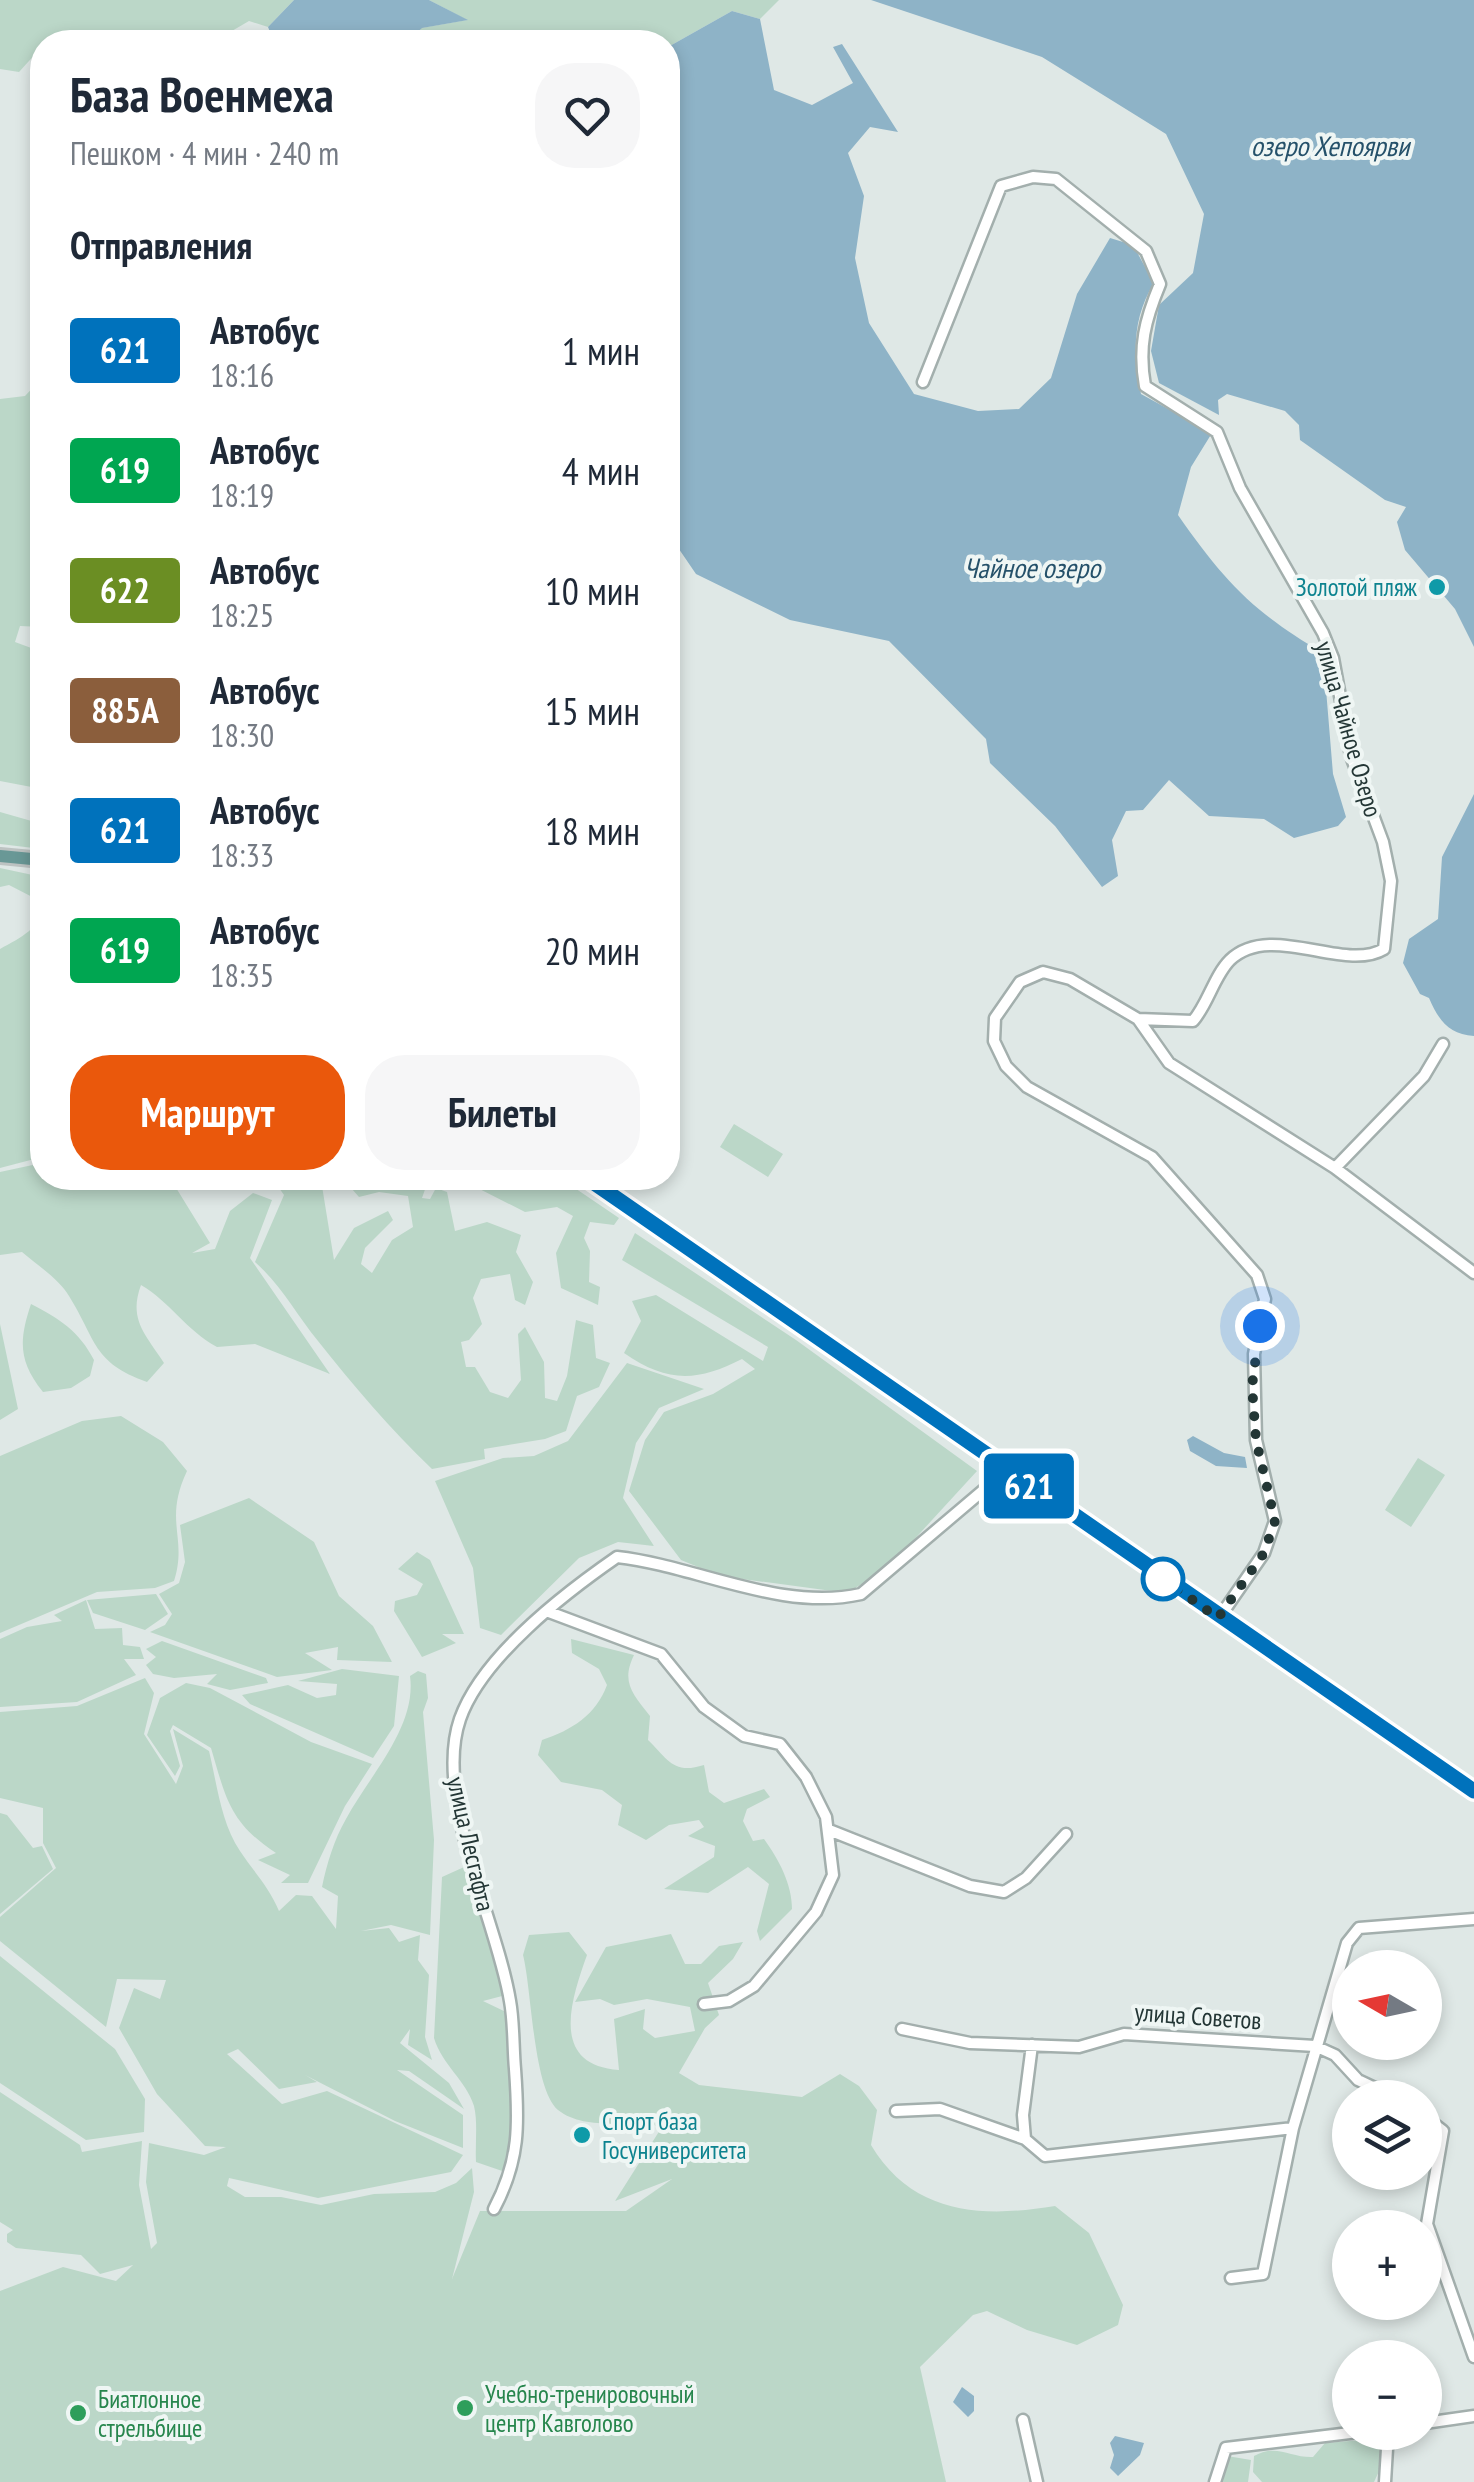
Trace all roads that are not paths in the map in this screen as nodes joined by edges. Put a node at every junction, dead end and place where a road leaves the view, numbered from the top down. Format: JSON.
{"nodes":[{"id":1,"x":922,"y":382,"type":"dead end"},
{"id":2,"x":0,"y":856,"type":"edge"},
{"id":3,"x":30,"y":859,"type":"edge"},
{"id":4,"x":1138,"y":1019,"type":"junction"},
{"id":5,"x":1443,"y":1044,"type":"dead end"},
{"id":6,"x":1335,"y":1168,"type":"junction"},
{"id":7,"x":604,"y":1190,"type":"edge"},
{"id":8,"x":1474,"y":1273,"type":"edge"},
{"id":9,"x":1006,"y":1470,"type":"junction"},
{"id":10,"x":548,"y":1612,"type":"junction"},
{"id":11,"x":1218,"y":1618,"type":"junction"},
{"id":12,"x":1474,"y":1791,"type":"edge"},
{"id":13,"x":829,"y":1830,"type":"junction"},
{"id":14,"x":1066,"y":1834,"type":"dead end"},
{"id":15,"x":1474,"y":1919,"type":"edge"},
{"id":16,"x":704,"y":2004,"type":"dead end"},
{"id":17,"x":902,"y":2029,"type":"dead end"},
{"id":18,"x":1032,"y":2045,"type":"junction"},
{"id":19,"x":1315,"y":2046,"type":"junction"},
{"id":20,"x":1358,"y":2080,"type":"edge"},
{"id":21,"x":896,"y":2112,"type":"dead end"},
{"id":22,"x":1293,"y":2128,"type":"junction"},
{"id":23,"x":1025,"y":2138,"type":"junction"},
{"id":24,"x":1432,"y":2190,"type":"edge"},
{"id":25,"x":494,"y":2209,"type":"dead end"},
{"id":26,"x":1230,"y":2278,"type":"dead end"},
{"id":27,"x":1474,"y":2357,"type":"edge"},
{"id":28,"x":1474,"y":2416,"type":"edge"},
{"id":29,"x":1023,"y":2420,"type":"dead end"},
{"id":30,"x":1442,"y":2421,"type":"edge"},
{"id":31,"x":1332,"y":2436,"type":"edge"},
{"id":32,"x":1387,"y":2450,"type":"edge"},
{"id":33,"x":1037,"y":2482,"type":"edge"},
{"id":34,"x":1216,"y":2482,"type":"edge"},
{"id":35,"x":1385,"y":2482,"type":"edge"}],
"edges":[{"from":1,"to":4,"type":"street","name":"улица Чайное Озеро"},
{"from":2,"to":3,"type":"main road"},
{"from":4,"to":6,"type":"street"},
{"from":4,"to":11,"type":"street"},
{"from":5,"to":6,"type":"street"},
{"from":6,"to":8,"type":"street"},
{"from":7,"to":9,"type":"main road"},
{"from":9,"to":10,"type":"street","name":"улица Лесгафта"},
{"from":9,"to":11,"type":"main road"},
{"from":10,"to":13,"type":"street"},
{"from":10,"to":25,"type":"street","name":"улица Лесгафта"},
{"from":11,"to":12,"type":"main road"},
{"from":13,"to":14,"type":"street"},
{"from":13,"to":16,"type":"street"},
{"from":15,"to":19,"type":"street"},
{"from":17,"to":18,"type":"street","name":"улица Советов"},
{"from":18,"to":19,"type":"street","name":"улица Советов"},
{"from":18,"to":23,"type":"street"},
{"from":19,"to":20,"type":"street"},
{"from":19,"to":22,"type":"street"},
{"from":21,"to":23,"type":"street"},
{"from":22,"to":23,"type":"street"},
{"from":22,"to":26,"type":"street"},
{"from":24,"to":27,"type":"street"},
{"from":28,"to":30,"type":"street"},
{"from":29,"to":33,"type":"street"},
{"from":31,"to":34,"type":"street"},
{"from":32,"to":35,"type":"street"}]}
